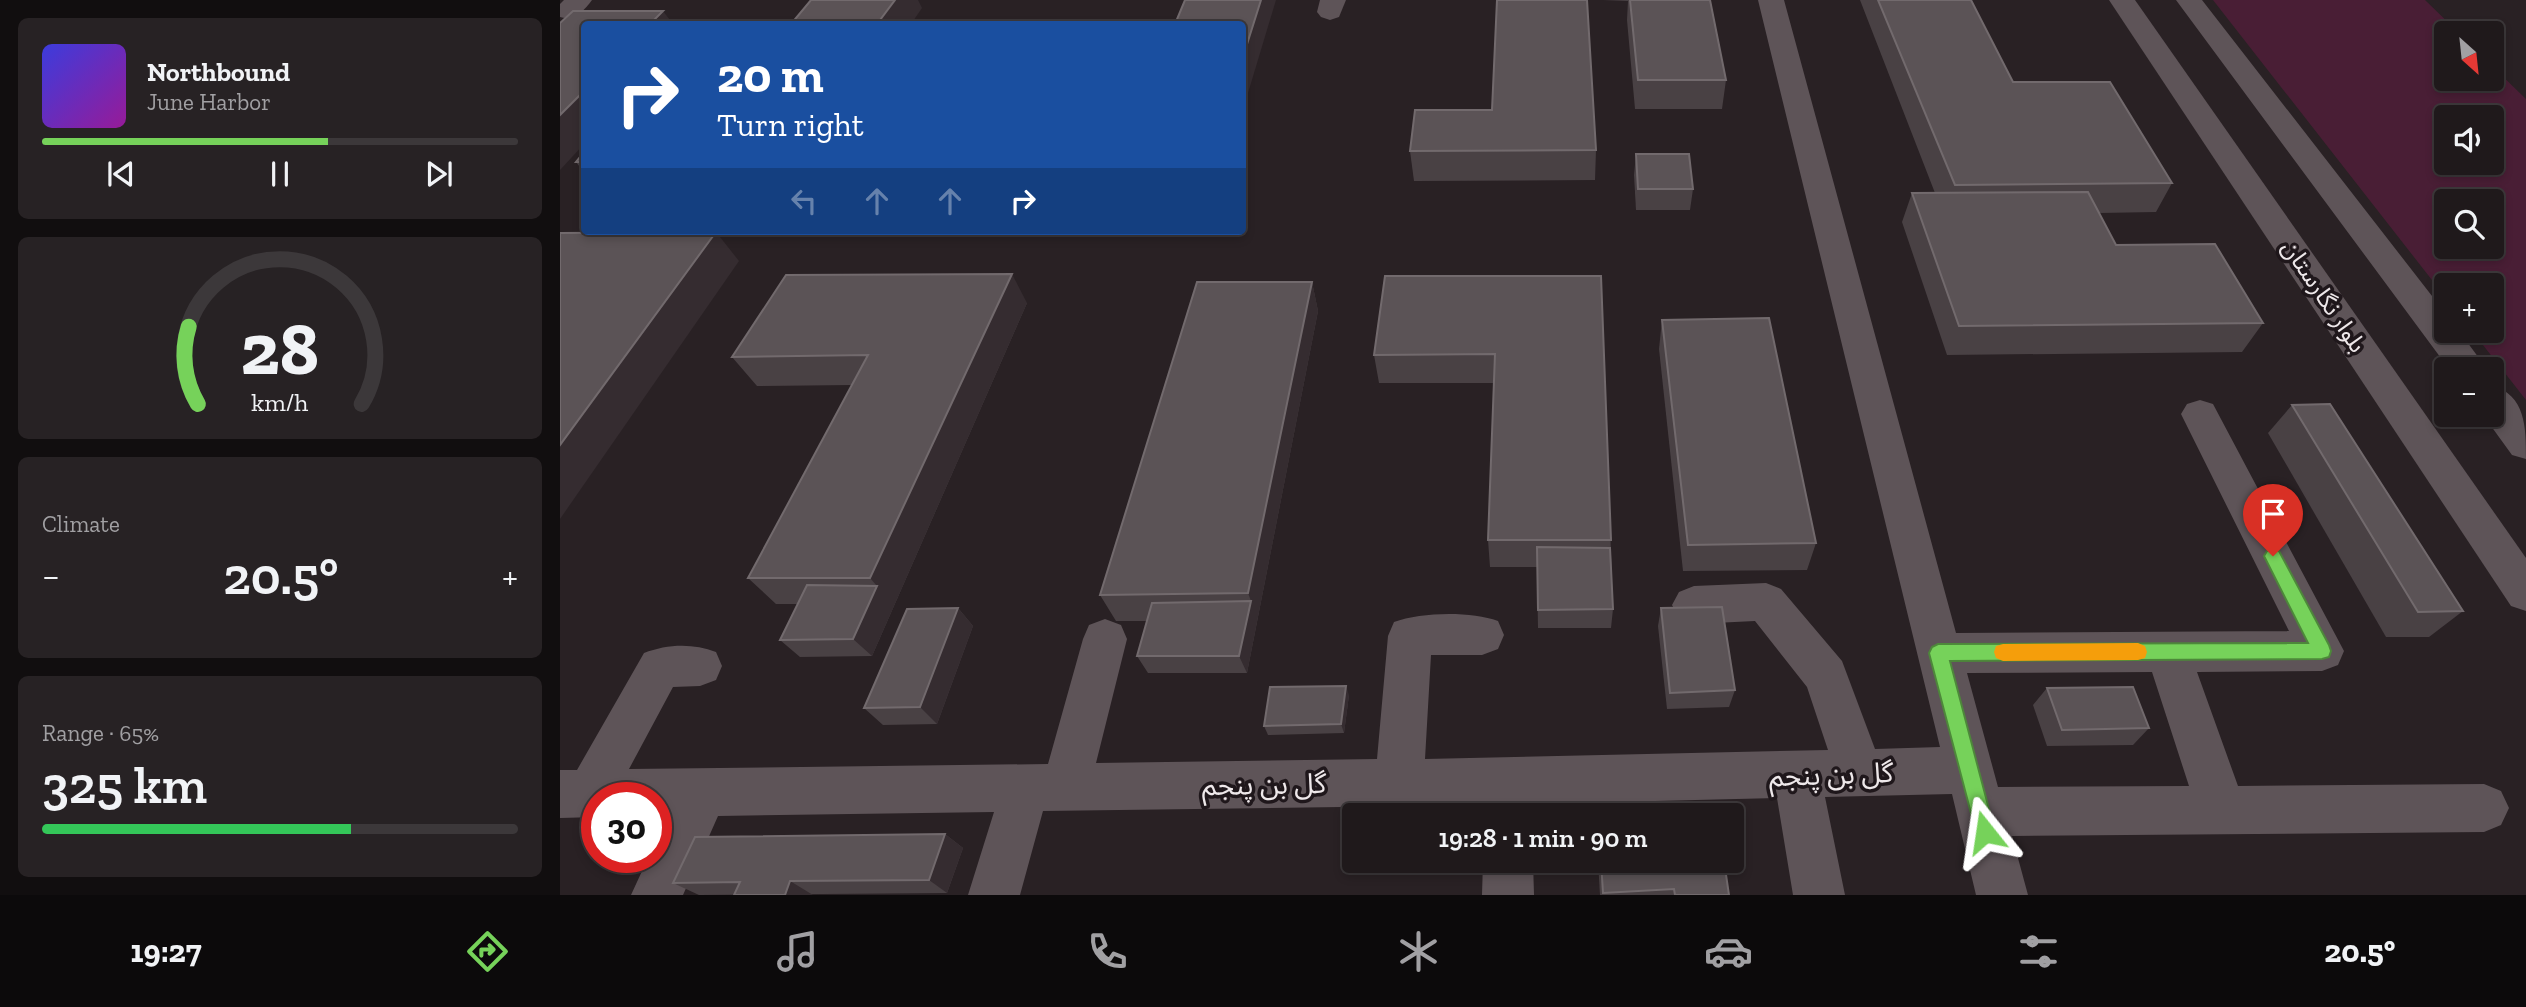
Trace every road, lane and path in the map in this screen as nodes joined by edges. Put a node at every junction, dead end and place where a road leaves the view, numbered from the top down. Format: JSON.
{"nodes":[{"id":1,"x":1772,"y":0,"type":"edge"},
{"id":2,"x":2122,"y":0,"type":"edge"},
{"id":3,"x":2189,"y":0,"type":"edge"},
{"id":4,"x":2460,"y":357,"type":"edge"},
{"id":5,"x":2200,"y":414,"type":"dead end"},
{"id":6,"x":2504,"y":415,"type":"edge"},
{"id":7,"x":2526,"y":444,"type":"edge"},
{"id":8,"x":2526,"y":593,"type":"edge"},
{"id":9,"x":1695,"y":606,"type":"edge"},
{"id":10,"x":1482,"y":635,"type":"dead end"},
{"id":11,"x":1105,"y":639,"type":"dead end"},
{"id":12,"x":2168,"y":652,"type":"junction"},
{"id":13,"x":1938,"y":653,"type":"junction"},
{"id":14,"x":700,"y":666,"type":"dead end"},
{"id":15,"x":1860,"y":774,"type":"junction"},
{"id":16,"x":1797,"y":776,"type":"junction"},
{"id":17,"x":1399,"y":782,"type":"junction"},
{"id":18,"x":1046,"y":787,"type":"junction"},
{"id":19,"x":1974,"y":791,"type":"junction"},
{"id":20,"x":704,"y":792,"type":"junction"},
{"id":21,"x":575,"y":794,"type":"edge"},
{"id":22,"x":1510,"y":798,"type":"edge"},
{"id":23,"x":2484,"y":808,"type":"dead end"},
{"id":24,"x":2222,"y":811,"type":"junction"},
{"id":25,"x":1508,"y":873,"type":"edge"},
{"id":26,"x":657,"y":895,"type":"edge"},
{"id":27,"x":995,"y":895,"type":"edge"},
{"id":28,"x":1508,"y":895,"type":"edge"},
{"id":29,"x":1819,"y":895,"type":"edge"},
{"id":30,"x":2002,"y":895,"type":"edge"}],
"edges":[{"from":1,"to":13,"type":"street"},
{"from":2,"to":8,"type":"street","name":"بلوار نگارستان"},
{"from":3,"to":4,"type":"street"},
{"from":5,"to":12,"type":"street"},
{"from":6,"to":7,"type":"street"},
{"from":9,"to":15,"type":"street"},
{"from":10,"to":17,"type":"street"},
{"from":11,"to":18,"type":"street"},
{"from":12,"to":13,"type":"street"},
{"from":12,"to":24,"type":"street"},
{"from":13,"to":19,"type":"street"},
{"from":14,"to":21,"type":"street"},
{"from":15,"to":16,"type":"street","name":"گل بن پنجم"},
{"from":15,"to":19,"type":"street","name":"گل بن پنجم"},
{"from":16,"to":22,"type":"street","name":"گل بن پنجم"},
{"from":16,"to":29,"type":"street"},
{"from":17,"to":18,"type":"street","name":"گل بن پنجم"},
{"from":17,"to":22,"type":"street","name":"گل بن پنجم"},
{"from":18,"to":20,"type":"street","name":"گل بن پنجم"},
{"from":18,"to":27,"type":"street"},
{"from":19,"to":24,"type":"street","name":"گل بن پنجم"},
{"from":19,"to":30,"type":"street"},
{"from":20,"to":21,"type":"street","name":"گل بن پنجم"},
{"from":20,"to":26,"type":"street"},
{"from":23,"to":24,"type":"street","name":"گل بن پنجم"},
{"from":25,"to":28,"type":"street"}]}
